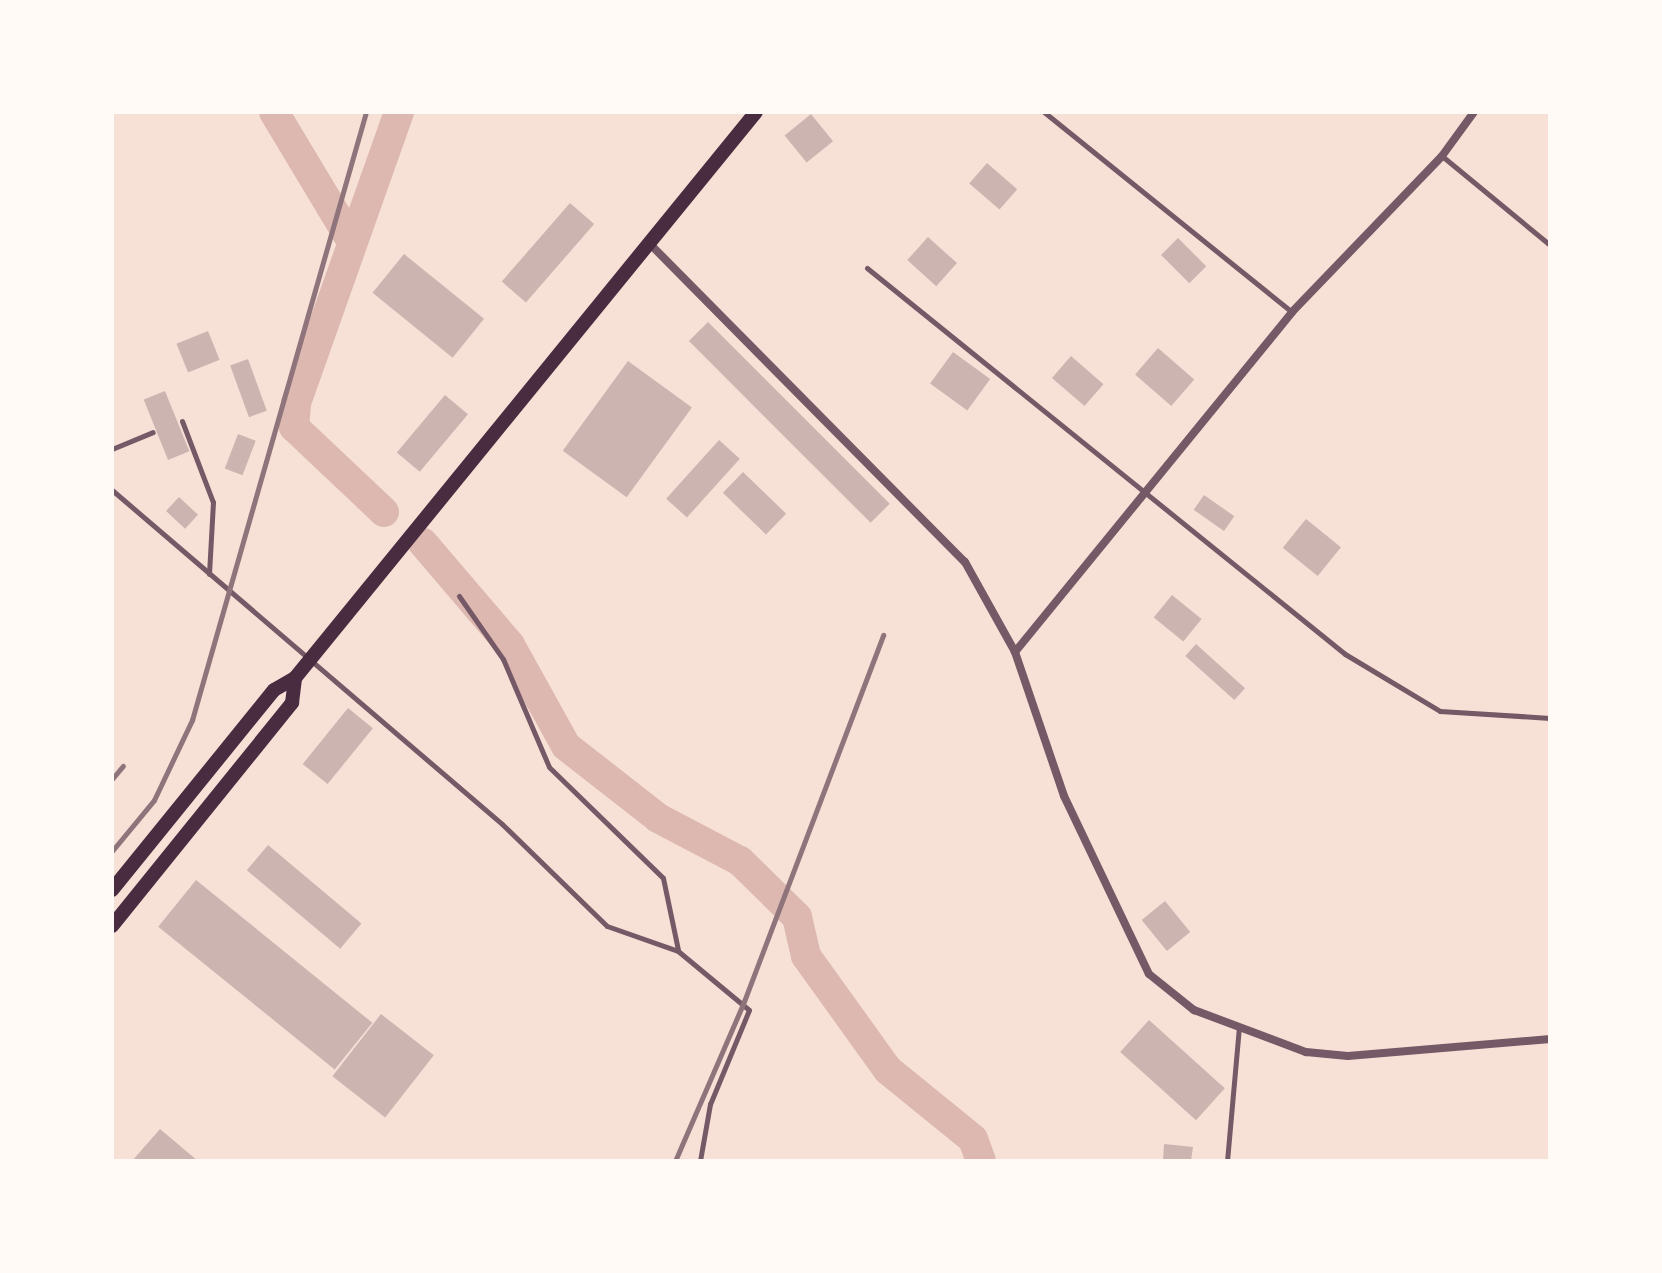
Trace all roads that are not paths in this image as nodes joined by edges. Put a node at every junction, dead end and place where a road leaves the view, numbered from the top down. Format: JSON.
{"nodes":[{"id":1,"x":756,"y":112,"type":"edge"},
{"id":2,"x":1044,"y":112,"type":"edge"},
{"id":3,"x":1474,"y":112,"type":"edge"},
{"id":4,"x":1442,"y":156,"type":"junction"},
{"id":5,"x":649,"y":243,"type":"junction"},
{"id":6,"x":1550,"y":245,"type":"edge"},
{"id":7,"x":867,"y":268,"type":"dead end"},
{"id":8,"x":1292,"y":312,"type":"junction"},
{"id":9,"x":182,"y":421,"type":"dead end"},
{"id":10,"x":153,"y":432,"type":"dead end"},
{"id":11,"x":112,"y":449,"type":"edge"},
{"id":12,"x":112,"y":490,"type":"edge"},
{"id":13,"x":1145,"y":492,"type":"junction"},
{"id":14,"x":209,"y":575,"type":"junction"},
{"id":15,"x":459,"y":596,"type":"dead end"},
{"id":16,"x":1015,"y":652,"type":"junction"},
{"id":17,"x":308,"y":663,"type":"junction"},
{"id":18,"x":295,"y":678,"type":"junction"},
{"id":19,"x":1550,"y":718,"type":"edge"},
{"id":20,"x":112,"y":890,"type":"edge"},
{"id":21,"x":112,"y":926,"type":"edge"},
{"id":22,"x":678,"y":951,"type":"junction"},
{"id":23,"x":1239,"y":1027,"type":"junction"},
{"id":24,"x":1550,"y":1039,"type":"edge"},
{"id":25,"x":700,"y":1161,"type":"edge"},
{"id":26,"x":1227,"y":1161,"type":"edge"}],
"edges":[{"from":1,"to":5,"type":"main road"},
{"from":2,"to":8,"type":"lane"},
{"from":3,"to":4,"type":"street"},
{"from":4,"to":6,"type":"lane"},
{"from":4,"to":8,"type":"street"},
{"from":5,"to":16,"type":"street"},
{"from":5,"to":17,"type":"main road"},
{"from":7,"to":13,"type":"lane"},
{"from":8,"to":13,"type":"street"},
{"from":9,"to":14,"type":"lane"},
{"from":10,"to":11,"type":"lane"},
{"from":12,"to":14,"type":"lane"},
{"from":13,"to":16,"type":"street"},
{"from":13,"to":19,"type":"lane"},
{"from":14,"to":17,"type":"lane"},
{"from":15,"to":22,"type":"lane"},
{"from":16,"to":23,"type":"street"},
{"from":17,"to":18,"type":"main road"},
{"from":17,"to":22,"type":"lane"},
{"from":18,"to":20,"type":"main road"},
{"from":18,"to":21,"type":"main road"},
{"from":22,"to":25,"type":"lane"},
{"from":23,"to":24,"type":"street"},
{"from":23,"to":26,"type":"lane"}]}
